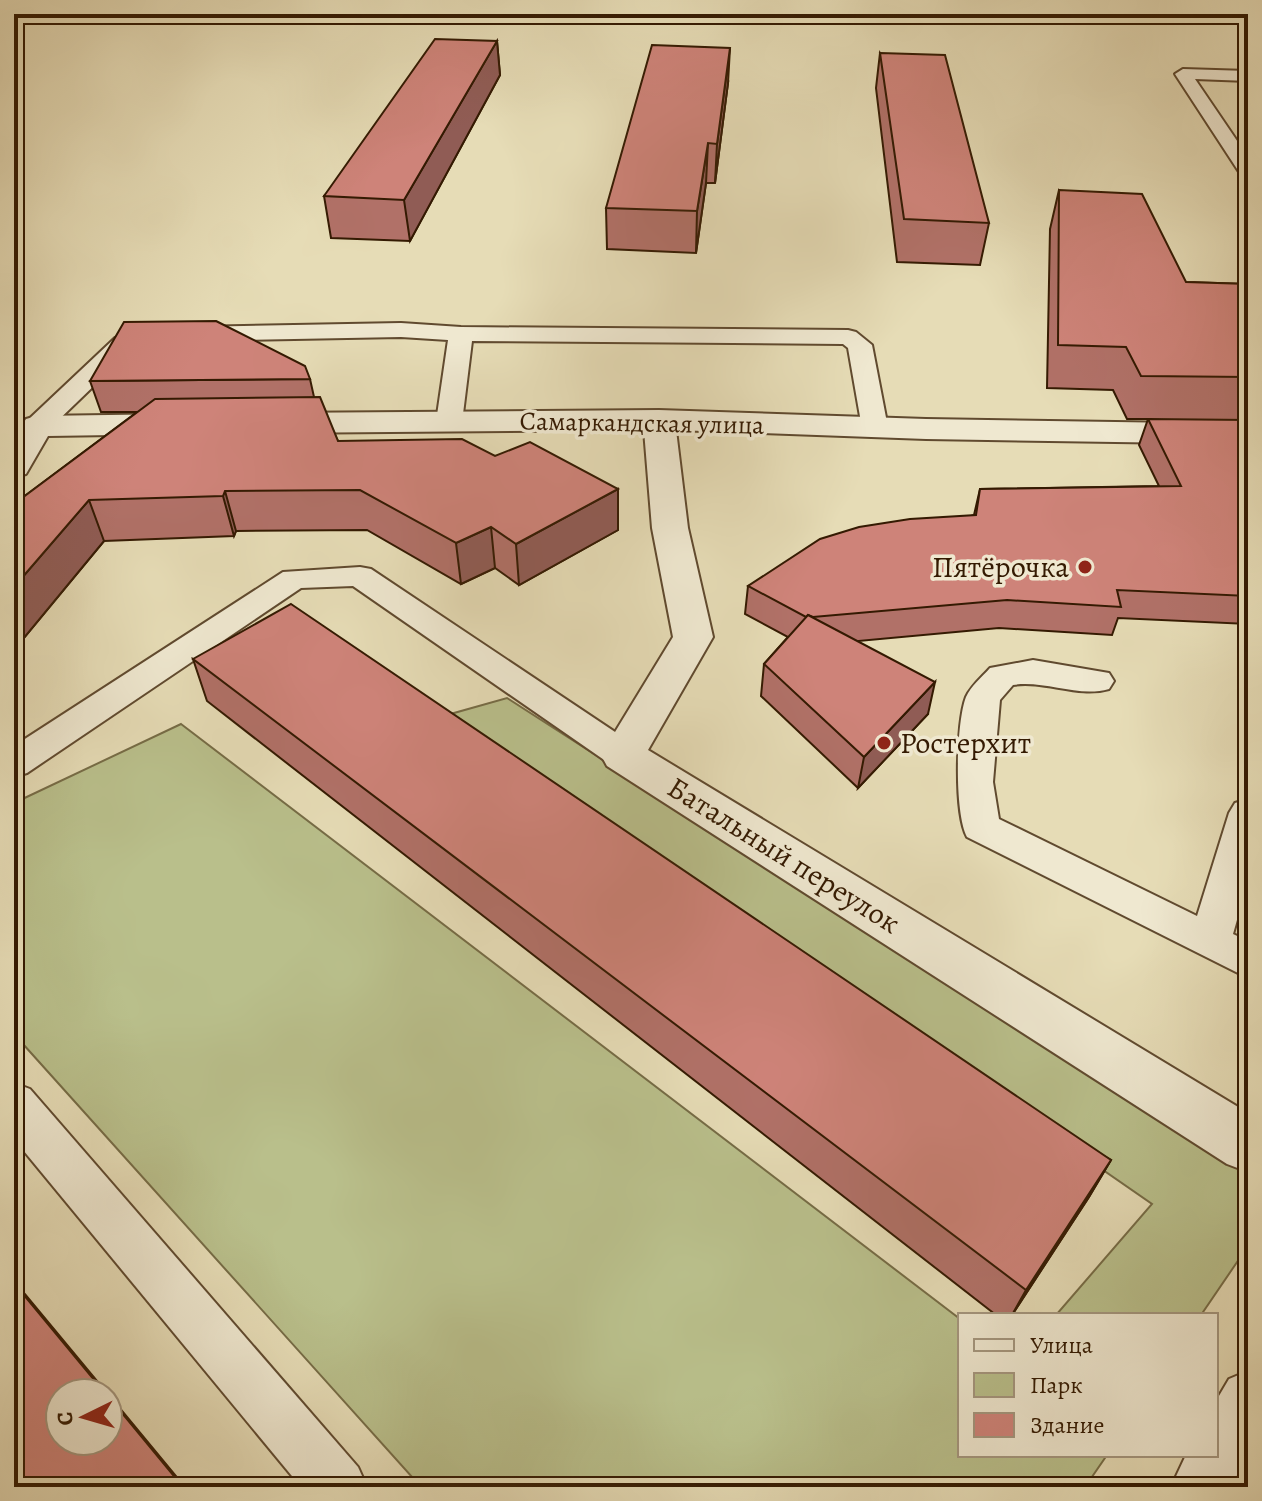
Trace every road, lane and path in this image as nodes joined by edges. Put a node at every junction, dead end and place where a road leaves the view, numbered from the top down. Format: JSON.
{"nodes":[{"id":1,"x":1248,"y":76,"type":"edge"},
{"id":2,"x":1248,"y":171,"type":"edge"},
{"id":3,"x":461,"y":334,"type":"junction"},
{"id":4,"x":659,"y":420,"type":"junction"},
{"id":5,"x":449,"y":422,"type":"junction"},
{"id":6,"x":37,"y":426,"type":"junction"},
{"id":7,"x":875,"y":428,"type":"junction"},
{"id":8,"x":1248,"y":434,"type":"edge"},
{"id":9,"x":14,"y":467,"type":"edge"},
{"id":10,"x":1097,"y":681,"type":"dead end"},
{"id":11,"x":623,"y":755,"type":"junction"},
{"id":12,"x":14,"y":764,"type":"edge"},
{"id":13,"x":1248,"y":813,"type":"edge"},
{"id":14,"x":1210,"y":942,"type":"junction"},
{"id":15,"x":1248,"y":961,"type":"edge"},
{"id":16,"x":14,"y":1104,"type":"edge"},
{"id":17,"x":1248,"y":1145,"type":"edge"},
{"id":18,"x":1248,"y":1398,"type":"edge"},
{"id":19,"x":1218,"y":1454,"type":"edge"},
{"id":20,"x":1216,"y":1457,"type":"edge"},
{"id":21,"x":338,"y":1487,"type":"edge"},
{"id":22,"x":1200,"y":1487,"type":"edge"}],
"edges":[{"from":1,"to":2,"type":"lane"},
{"from":3,"to":5,"type":"lane"},
{"from":3,"to":6,"type":"lane"},
{"from":3,"to":7,"type":"lane"},
{"from":4,"to":5,"type":"street","name":"Самаркандская улица"},
{"from":4,"to":7,"type":"street","name":"Самаркандская улица"},
{"from":4,"to":11,"type":"street"},
{"from":5,"to":6,"type":"street","name":"Самаркандская улица"},
{"from":6,"to":9,"type":"street"},
{"from":7,"to":8,"type":"street","name":"Самаркандская улица"},
{"from":10,"to":14,"type":"lane"},
{"from":11,"to":12,"type":"lane"},
{"from":11,"to":17,"type":"street","name":"Батальный переулок"},
{"from":13,"to":14,"type":"lane"},
{"from":14,"to":15,"type":"lane"},
{"from":16,"to":21,"type":"lane"},
{"from":18,"to":19,"type":"lane"},
{"from":20,"to":22,"type":"lane"}]}
